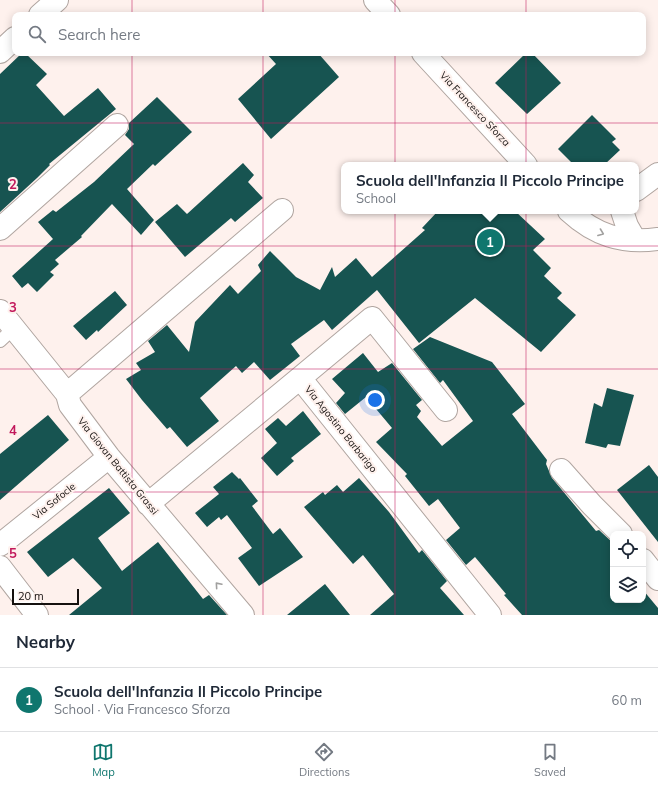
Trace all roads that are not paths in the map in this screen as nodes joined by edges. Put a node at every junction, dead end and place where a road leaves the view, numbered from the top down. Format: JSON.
{"nodes":[{"id":1,"x":57,"y":0,"type":"edge"},
{"id":2,"x":375,"y":0,"type":"edge"},
{"id":3,"x":43,"y":12,"type":"edge"},
{"id":4,"x":385,"y":12,"type":"edge"},
{"id":5,"x":12,"y":41,"type":"edge"},
{"id":6,"x":0,"y":52,"type":"edge"},
{"id":7,"x":426,"y":56,"type":"edge"},
{"id":8,"x":117,"y":126,"type":"dead end"},
{"id":9,"x":523,"y":162,"type":"edge"},
{"id":10,"x":658,"y":174,"type":"edge"},
{"id":11,"x":639,"y":188,"type":"edge"},
{"id":12,"x":282,"y":210,"type":"dead end"},
{"id":13,"x":572,"y":214,"type":"edge"},
{"id":14,"x":623,"y":214,"type":"edge"},
{"id":15,"x":0,"y":229,"type":"edge"},
{"id":16,"x":658,"y":239,"type":"edge"},
{"id":17,"x":635,"y":240,"type":"junction"},
{"id":18,"x":0,"y":311,"type":"edge"},
{"id":19,"x":7,"y":334,"type":"edge"},
{"id":20,"x":300,"y":378,"type":"junction"},
{"id":21,"x":67,"y":394,"type":"junction"},
{"id":22,"x":446,"y":410,"type":"dead end"},
{"id":23,"x":109,"y":457,"type":"junction"},
{"id":24,"x":562,"y":470,"type":"dead end"},
{"id":25,"x":148,"y":504,"type":"junction"},
{"id":26,"x":618,"y":531,"type":"edge"},
{"id":27,"x":0,"y":544,"type":"edge"},
{"id":28,"x":646,"y":564,"type":"edge"},
{"id":29,"x":0,"y":567,"type":"edge"},
{"id":30,"x":658,"y":579,"type":"edge"},
{"id":31,"x":37,"y":615,"type":"edge"},
{"id":32,"x":243,"y":615,"type":"edge"},
{"id":33,"x":490,"y":615,"type":"edge"}],
"edges":[{"from":1,"to":3,"type":"street"},
{"from":2,"to":4,"type":"street"},
{"from":5,"to":6,"type":"street"},
{"from":7,"to":9,"type":"street","name":"Via Francesco Sforza"},
{"from":8,"to":15,"type":"street"},
{"from":10,"to":11,"type":"street"},
{"from":12,"to":21,"type":"street"},
{"from":13,"to":17,"type":"street","one_way":true},
{"from":14,"to":17,"type":"street"},
{"from":16,"to":17,"type":"street"},
{"from":18,"to":19,"type":"street","name":"Via Giovan Battista Grassi"},
{"from":19,"to":21,"type":"street","name":"Via Giovan Battista Grassi"},
{"from":20,"to":22,"type":"street"},
{"from":20,"to":25,"type":"street","name":"Via Agostino Barbarigo"},
{"from":20,"to":33,"type":"street","name":"Via Agostino Barbarigo"},
{"from":21,"to":23,"type":"street","name":"Via Giovan Battista Grassi"},
{"from":23,"to":25,"type":"street","name":"Via Giovan Battista Grassi"},
{"from":23,"to":27,"type":"street","name":"Via Sofocle"},
{"from":24,"to":26,"type":"street"},
{"from":32,"to":25,"type":"street","name":"Via Giovan Battista Grassi","one_way":true},
{"from":28,"to":30,"type":"street"},
{"from":29,"to":31,"type":"street"}]}
